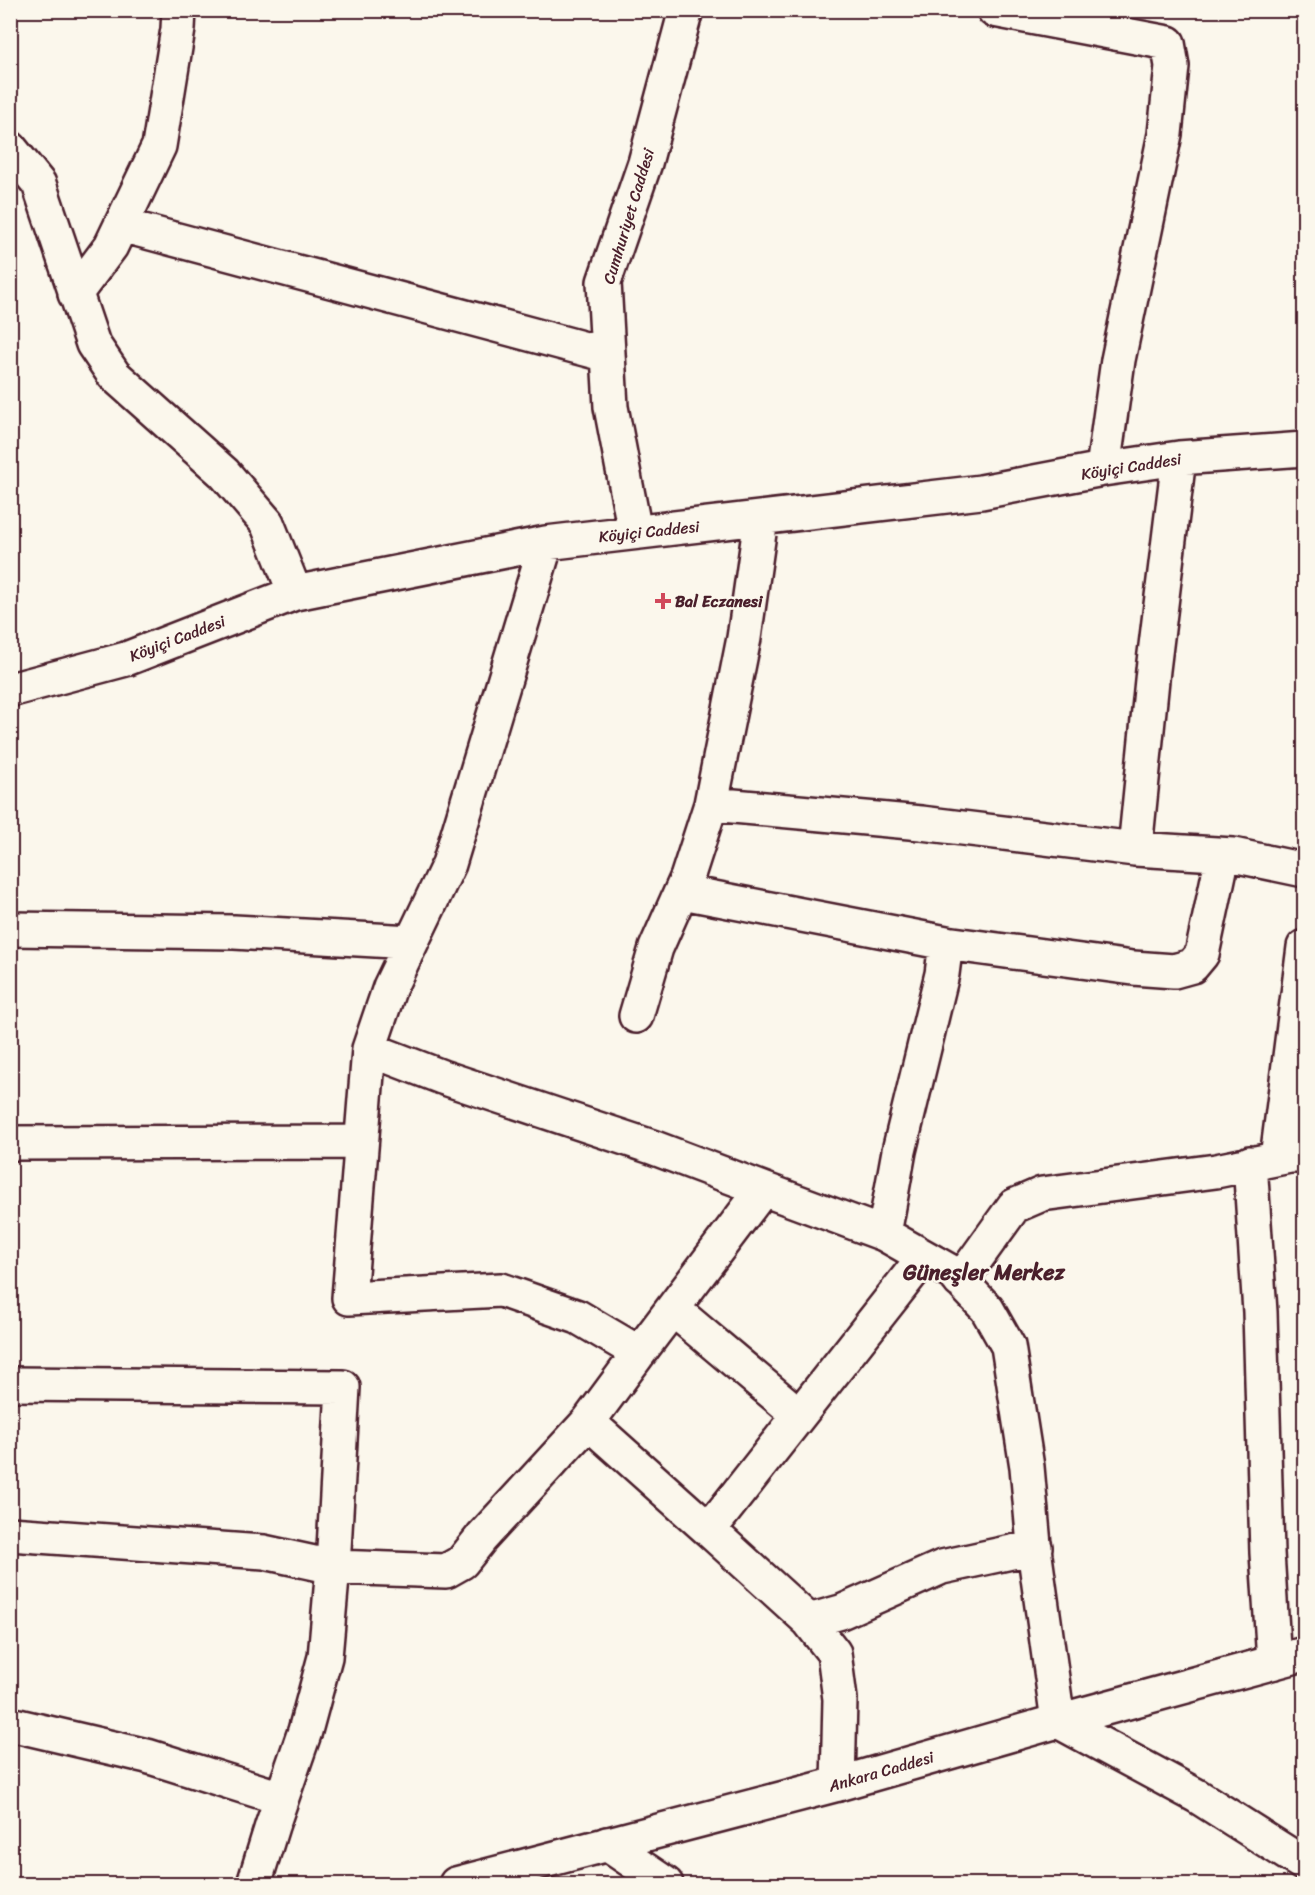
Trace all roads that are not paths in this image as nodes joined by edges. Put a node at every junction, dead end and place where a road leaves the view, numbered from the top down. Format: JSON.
{"nodes":[{"id":1,"x":179,"y":10,"type":"edge"},
{"id":2,"x":686,"y":10,"type":"edge"},
{"id":3,"x":994,"y":10,"type":"edge"},
{"id":4,"x":10,"y":148,"type":"edge"},
{"id":5,"x":121,"y":225,"type":"junction"},
{"id":6,"x":75,"y":294,"type":"junction"},
{"id":7,"x":608,"y":355,"type":"junction"},
{"id":8,"x":1305,"y":449,"type":"edge"},
{"id":9,"x":1179,"y":458,"type":"junction"},
{"id":10,"x":1103,"y":469,"type":"junction"},
{"id":11,"x":761,"y":519,"type":"junction"},
{"id":12,"x":635,"y":532,"type":"junction"},
{"id":13,"x":546,"y":543,"type":"junction"},
{"id":14,"x":295,"y":593,"type":"junction"},
{"id":15,"x":10,"y":690,"type":"edge"},
{"id":16,"x":711,"y":804,"type":"junction"},
{"id":17,"x":1135,"y":849,"type":"junction"},
{"id":18,"x":1223,"y":855,"type":"junction"},
{"id":19,"x":1305,"y":870,"type":"edge"},
{"id":20,"x":687,"y":878,"type":"junction"},
{"id":21,"x":10,"y":929,"type":"edge"},
{"id":22,"x":411,"y":942,"type":"junction"},
{"id":23,"x":946,"y":943,"type":"junction"},
{"id":24,"x":1305,"y":947,"type":"edge"},
{"id":25,"x":636,"y":1016,"type":"dead end"},
{"id":26,"x":369,"y":1049,"type":"junction"},
{"id":27,"x":360,"y":1142,"type":"junction"},
{"id":28,"x":10,"y":1143,"type":"edge"},
{"id":29,"x":1277,"y":1159,"type":"edge"},
{"id":30,"x":763,"y":1189,"type":"junction"},
{"id":31,"x":884,"y":1234,"type":"junction"},
{"id":32,"x":924,"y":1257,"type":"junction"},
{"id":33,"x":960,"y":1281,"type":"junction"},
{"id":34,"x":673,"y":1310,"type":"junction"},
{"id":35,"x":639,"y":1353,"type":"junction"},
{"id":36,"x":10,"y":1384,"type":"edge"},
{"id":37,"x":798,"y":1415,"type":"junction"},
{"id":38,"x":588,"y":1422,"type":"junction"},
{"id":39,"x":709,"y":1530,"type":"junction"},
{"id":40,"x":10,"y":1534,"type":"edge"},
{"id":41,"x":1035,"y":1547,"type":"junction"},
{"id":42,"x":333,"y":1567,"type":"junction"},
{"id":43,"x":809,"y":1621,"type":"junction"},
{"id":44,"x":1289,"y":1658,"type":"edge"},
{"id":45,"x":1058,"y":1721,"type":"junction"},
{"id":46,"x":10,"y":1724,"type":"edge"},
{"id":47,"x":838,"y":1784,"type":"junction"},
{"id":48,"x":281,"y":1798,"type":"junction"},
{"id":49,"x":607,"y":1845,"type":"junction"},
{"id":50,"x":1305,"y":1864,"type":"edge"},
{"id":51,"x":501,"y":1879,"type":"edge"},
{"id":52,"x":254,"y":1884,"type":"edge"},
{"id":53,"x":456,"y":1884,"type":"edge"},
{"id":54,"x":666,"y":1884,"type":"edge"}],
"edges":[{"from":1,"to":5,"type":"street"},
{"from":2,"to":7,"type":"street","name":"Cumhuriyet Caddesi"},
{"from":3,"to":10,"type":"street"},
{"from":4,"to":6,"type":"street"},
{"from":5,"to":6,"type":"street"},
{"from":5,"to":7,"type":"street"},
{"from":6,"to":14,"type":"street"},
{"from":7,"to":12,"type":"street","name":"Cumhuriyet Caddesi"},
{"from":8,"to":9,"type":"street","name":"Köyiçi Caddesi"},
{"from":9,"to":10,"type":"street","name":"Köyiçi Caddesi"},
{"from":9,"to":17,"type":"street"},
{"from":10,"to":11,"type":"street","name":"Köyiçi Caddesi"},
{"from":11,"to":12,"type":"street","name":"Köyiçi Caddesi"},
{"from":11,"to":16,"type":"street"},
{"from":12,"to":13,"type":"street","name":"Köyiçi Caddesi"},
{"from":13,"to":14,"type":"street","name":"Köyiçi Caddesi"},
{"from":13,"to":22,"type":"street"},
{"from":14,"to":15,"type":"street","name":"Köyiçi Caddesi"},
{"from":16,"to":17,"type":"street"},
{"from":16,"to":20,"type":"street"},
{"from":17,"to":18,"type":"street"},
{"from":18,"to":19,"type":"street"},
{"from":18,"to":23,"type":"street"},
{"from":20,"to":23,"type":"street"},
{"from":20,"to":25,"type":"street"},
{"from":21,"to":22,"type":"street"},
{"from":22,"to":26,"type":"street"},
{"from":23,"to":31,"type":"street"},
{"from":24,"to":29,"type":"street"},
{"from":26,"to":27,"type":"street"},
{"from":26,"to":30,"type":"street"},
{"from":27,"to":28,"type":"street"},
{"from":27,"to":35,"type":"street"},
{"from":29,"to":33,"type":"street"},
{"from":29,"to":44,"type":"street"},
{"from":30,"to":31,"type":"street"},
{"from":30,"to":34,"type":"street"},
{"from":31,"to":32,"type":"street"},
{"from":32,"to":33,"type":"street"},
{"from":32,"to":37,"type":"street"},
{"from":33,"to":41,"type":"street"},
{"from":34,"to":35,"type":"street"},
{"from":34,"to":37,"type":"street"},
{"from":35,"to":38,"type":"street"},
{"from":36,"to":42,"type":"street"},
{"from":37,"to":39,"type":"street"},
{"from":38,"to":39,"type":"street"},
{"from":38,"to":42,"type":"street"},
{"from":39,"to":43,"type":"street"},
{"from":40,"to":42,"type":"street"},
{"from":41,"to":43,"type":"street"},
{"from":41,"to":45,"type":"street"},
{"from":42,"to":48,"type":"street"},
{"from":43,"to":47,"type":"street"},
{"from":44,"to":45,"type":"street","name":"Ankara Caddesi"},
{"from":45,"to":47,"type":"street","name":"Ankara Caddesi"},
{"from":45,"to":50,"type":"street"},
{"from":46,"to":48,"type":"street"},
{"from":47,"to":49,"type":"street","name":"Ankara Caddesi"},
{"from":48,"to":52,"type":"street"},
{"from":49,"to":51,"type":"street","name":"Ankara Caddesi"},
{"from":49,"to":54,"type":"street"},
{"from":51,"to":53,"type":"street","name":"Ankara Caddesi"}]}
